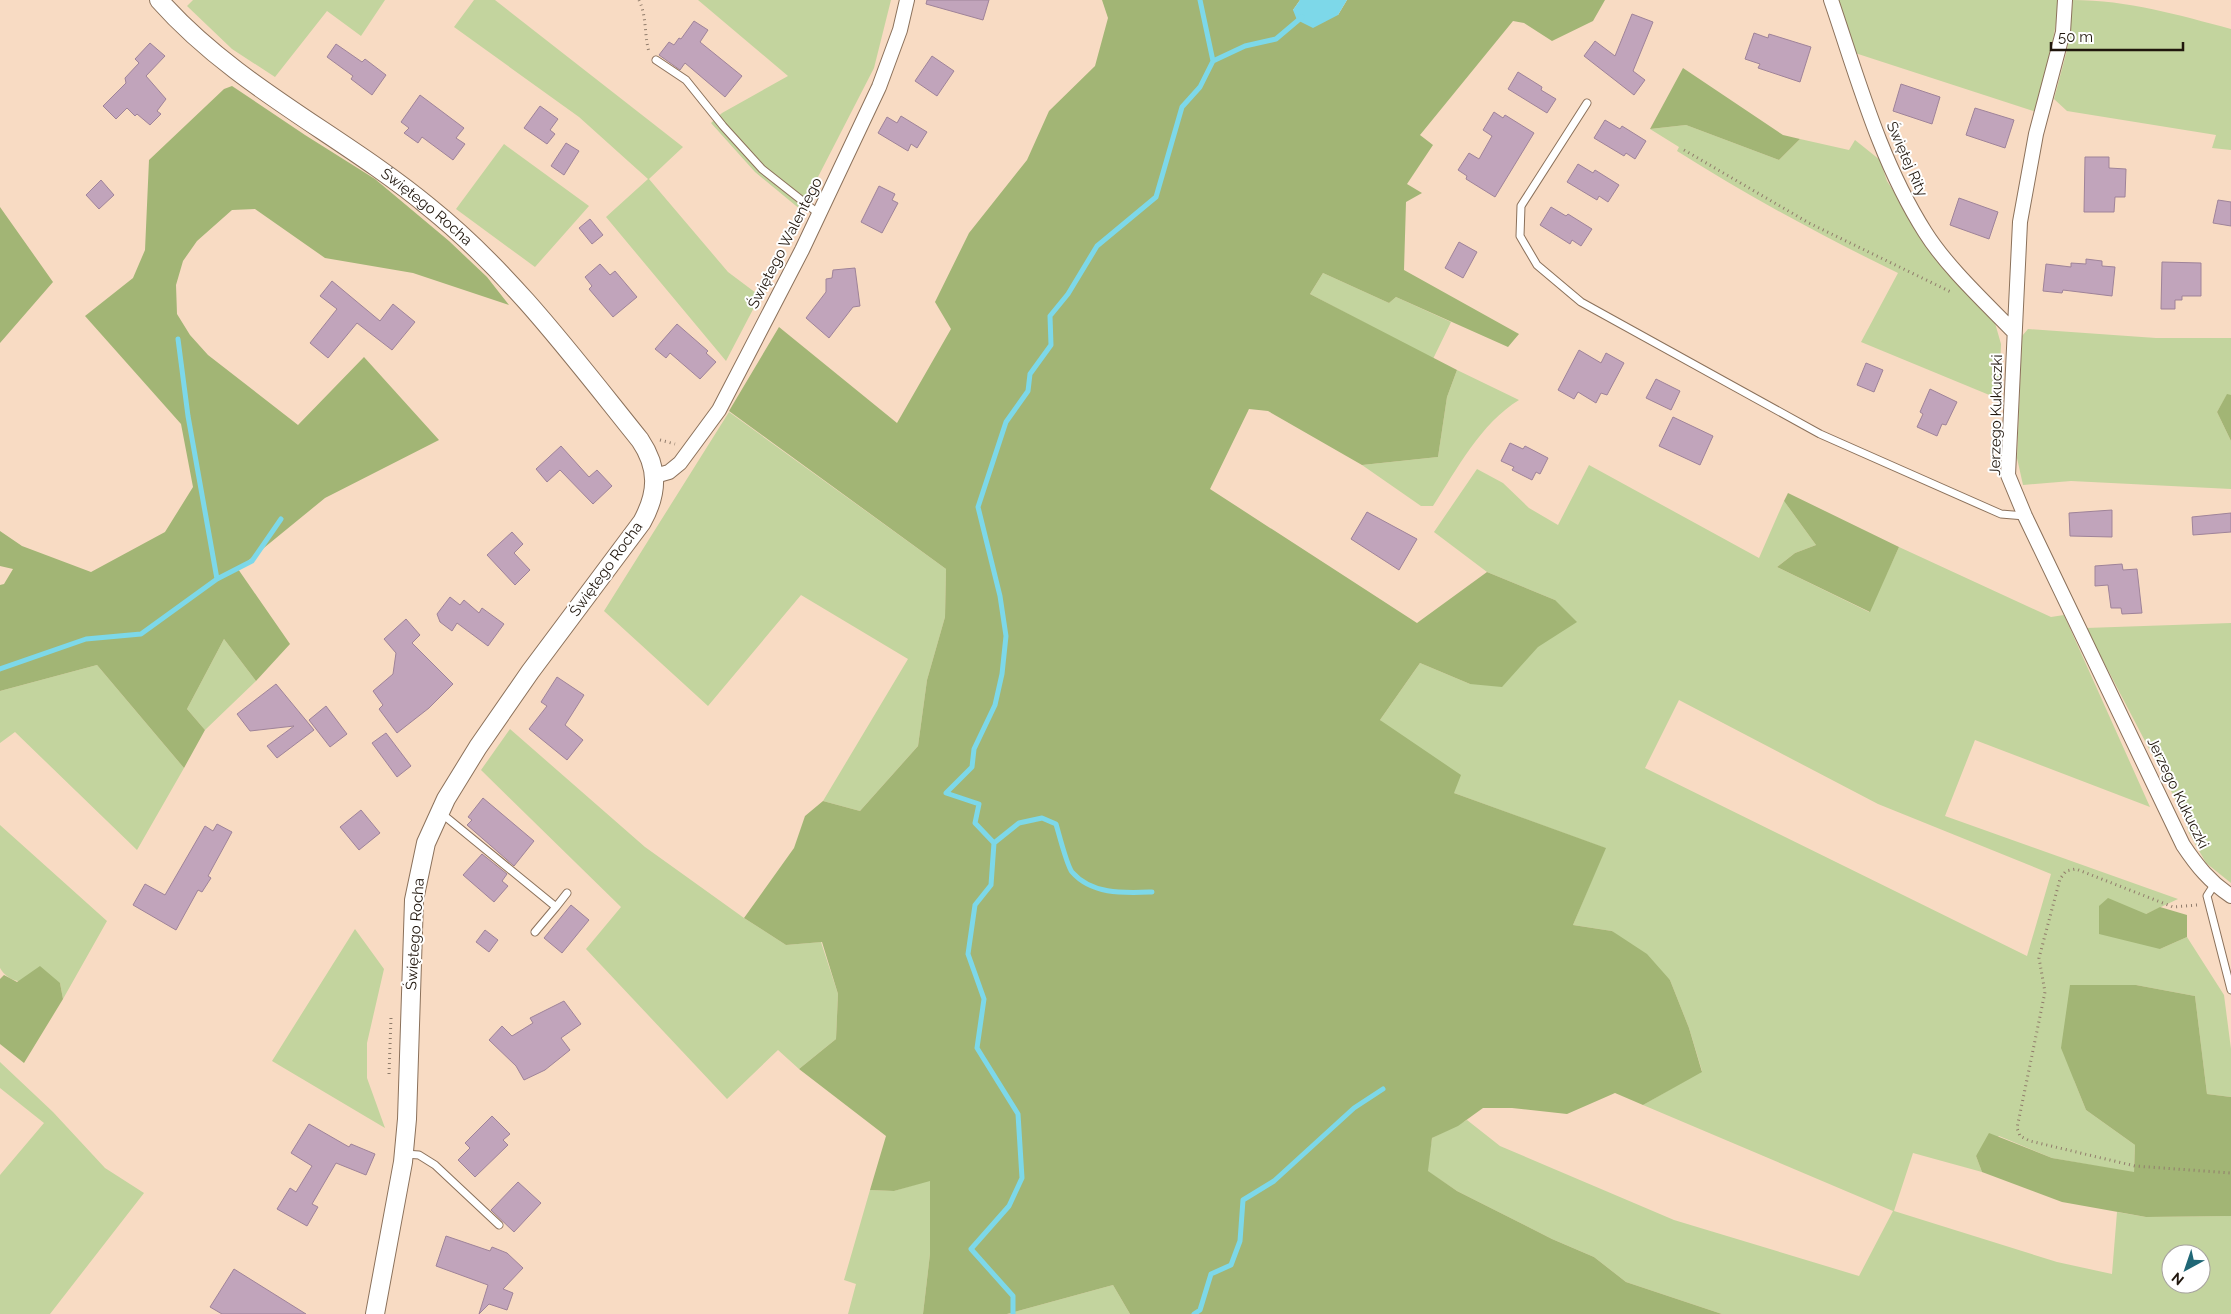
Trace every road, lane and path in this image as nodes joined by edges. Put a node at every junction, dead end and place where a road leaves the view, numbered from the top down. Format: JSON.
{"nodes":[{"id":1,"x":159,"y":0,"type":"edge"},
{"id":2,"x":639,"y":0,"type":"edge"},
{"id":3,"x":907,"y":0,"type":"edge"},
{"id":4,"x":1830,"y":0,"type":"edge"},
{"id":5,"x":2065,"y":0,"type":"edge"},
{"id":6,"x":656,"y":60,"type":"joint"},
{"id":7,"x":1587,"y":103,"type":"dead end"},
{"id":8,"x":1684,"y":150,"type":"dead end"},
{"id":9,"x":819,"y":214,"type":"junction"},
{"id":10,"x":1978,"y":294,"type":"junction"},
{"id":11,"x":2014,"y":332,"type":"junction"},
{"id":12,"x":655,"y":476,"type":"junction"},
{"id":13,"x":2025,"y":516,"type":"junction"},
{"id":14,"x":439,"y":812,"type":"junction"},
{"id":15,"x":2211,"y":890,"type":"junction"},
{"id":16,"x":568,"y":893,"type":"dead end"},
{"id":17,"x":2231,"y":896,"type":"edge"},
{"id":18,"x":556,"y":907,"type":"junction"},
{"id":19,"x":535,"y":932,"type":"dead end"},
{"id":20,"x":2231,"y":990,"type":"edge"},
{"id":21,"x":404,"y":1154,"type":"junction"},
{"id":22,"x":2231,"y":1173,"type":"edge"},
{"id":23,"x":499,"y":1225,"type":"dead end"},
{"id":24,"x":375,"y":1314,"type":"edge"}],
"edges":[{"from":1,"to":12,"type":"street","name":"Świętego Rocha"},
{"from":2,"to":6,"type":"path"},
{"from":3,"to":9,"type":"street","name":"Świętego Walentego"},
{"from":4,"to":10,"type":"street","name":"Świętej Rity"},
{"from":5,"to":11,"type":"street","name":"Jerzego Kukuczki"},
{"from":6,"to":9,"type":"lane"},
{"from":7,"to":13,"type":"lane"},
{"from":8,"to":10,"type":"path"},
{"from":9,"to":12,"type":"street","name":"Świętego Walentego"},
{"from":10,"to":11,"type":"street","name":"Świętej Rity"},
{"from":11,"to":13,"type":"street","name":"Jerzego Kukuczki"},
{"from":12,"to":14,"type":"street","name":"Świętego Rocha"},
{"from":13,"to":15,"type":"street","name":"Jerzego Kukuczki"},
{"from":14,"to":18,"type":"lane"},
{"from":14,"to":21,"type":"street","name":"Świętego Rocha"},
{"from":15,"to":17,"type":"street","name":"Jerzego Kukuczki"},
{"from":15,"to":20,"type":"lane"},
{"from":15,"to":22,"type":"path"},
{"from":16,"to":18,"type":"lane"},
{"from":18,"to":19,"type":"lane"},
{"from":21,"to":23,"type":"lane"},
{"from":21,"to":24,"type":"street","name":"Świętego Rocha"}]}
